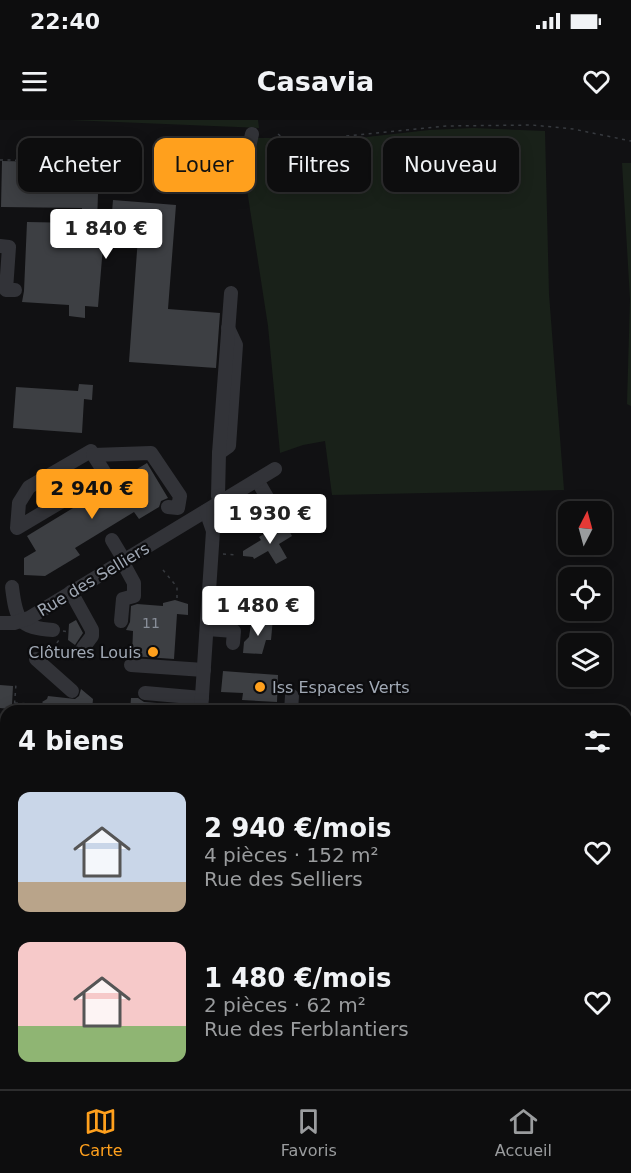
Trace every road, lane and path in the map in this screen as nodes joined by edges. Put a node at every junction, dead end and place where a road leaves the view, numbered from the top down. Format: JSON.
{"nodes":[{"id":1,"x":252,"y":134,"type":"dead end"},
{"id":2,"x":278,"y":134,"type":"dead end"},
{"id":3,"x":251,"y":138,"type":"edge"},
{"id":4,"x":631,"y":141,"type":"edge"},
{"id":5,"x":0,"y":160,"type":"edge"},
{"id":6,"x":18,"y":160,"type":"edge"},
{"id":7,"x":0,"y":246,"type":"edge"},
{"id":8,"x":15,"y":290,"type":"dead end"},
{"id":9,"x":231,"y":293,"type":"dead end"},
{"id":10,"x":93,"y":455,"type":"junction"},
{"id":11,"x":275,"y":469,"type":"dead end"},
{"id":12,"x":257,"y":480,"type":"junction"},
{"id":13,"x":220,"y":502,"type":"junction"},
{"id":14,"x":168,"y":507,"type":"dead end"},
{"id":15,"x":279,"y":509,"type":"joint"},
{"id":16,"x":206,"y":511,"type":"junction"},
{"id":17,"x":290,"y":530,"type":"dead end"},
{"id":18,"x":112,"y":540,"type":"dead end"},
{"id":19,"x":212,"y":553,"type":"junction"},
{"id":20,"x":237,"y":555,"type":"dead end"},
{"id":21,"x":123,"y":561,"type":"junction"},
{"id":22,"x":163,"y":570,"type":"dead end"},
{"id":23,"x":12,"y":587,"type":"dead end"},
{"id":24,"x":71,"y":592,"type":"junction"},
{"id":25,"x":177,"y":600,"type":"dead end"},
{"id":26,"x":21,"y":621,"type":"junction"},
{"id":27,"x":121,"y":621,"type":"dead end"},
{"id":28,"x":0,"y":623,"type":"edge"},
{"id":29,"x":207,"y":629,"type":"junction"},
{"id":30,"x":56,"y":636,"type":"joint"},
{"id":31,"x":233,"y":643,"type":"dead end"},
{"id":32,"x":83,"y":648,"type":"dead end"},
{"id":33,"x":39,"y":662,"type":"joint"},
{"id":34,"x":131,"y":665,"type":"dead end"},
{"id":35,"x":204,"y":670,"type":"junction"},
{"id":36,"x":16,"y":684,"type":"dead end"},
{"id":37,"x":72,"y":691,"type":"dead end"},
{"id":38,"x":145,"y":693,"type":"dead end"},
{"id":39,"x":292,"y":696,"type":"dead end"},
{"id":40,"x":14,"y":703,"type":"joint"},
{"id":41,"x":29,"y":704,"type":"dead end"},
{"id":42,"x":201,"y":705,"type":"edge"},
{"id":43,"x":291,"y":705,"type":"edge"}],
"edges":[{"from":1,"to":3,"type":"street"},
{"from":2,"to":4,"type":"path"},
{"from":5,"to":6,"type":"path"},
{"from":7,"to":8,"type":"street"},
{"from":9,"to":13,"type":"street"},
{"from":10,"to":10,"type":"street"},
{"from":10,"to":14,"type":"street"},
{"from":11,"to":12,"type":"street","name":"Rue des Selliers"},
{"from":12,"to":13,"type":"street","name":"Rue des Selliers"},
{"from":12,"to":15,"type":"street"},
{"from":13,"to":16,"type":"street","name":"Rue des Selliers"},
{"from":15,"to":17,"type":"path"},
{"from":16,"to":19,"type":"street"},
{"from":16,"to":21,"type":"street","name":"Rue des Selliers"},
{"from":18,"to":21,"type":"street"},
{"from":19,"to":20,"type":"path"},
{"from":19,"to":29,"type":"street"},
{"from":21,"to":24,"type":"street","name":"Rue des Selliers"},
{"from":21,"to":27,"type":"street"},
{"from":22,"to":25,"type":"path"},
{"from":23,"to":26,"type":"street"},
{"from":24,"to":26,"type":"street","name":"Rue des Selliers"},
{"from":24,"to":32,"type":"street"},
{"from":26,"to":28,"type":"street","name":"Rue des Selliers"},
{"from":26,"to":30,"type":"street"},
{"from":29,"to":31,"type":"street"},
{"from":29,"to":35,"type":"street"},
{"from":30,"to":33,"type":"path"},
{"from":33,"to":37,"type":"street"},
{"from":34,"to":35,"type":"street"},
{"from":35,"to":42,"type":"street"},
{"from":36,"to":40,"type":"path"},
{"from":38,"to":42,"type":"street"},
{"from":39,"to":43,"type":"street"},
{"from":40,"to":41,"type":"path"}]}
